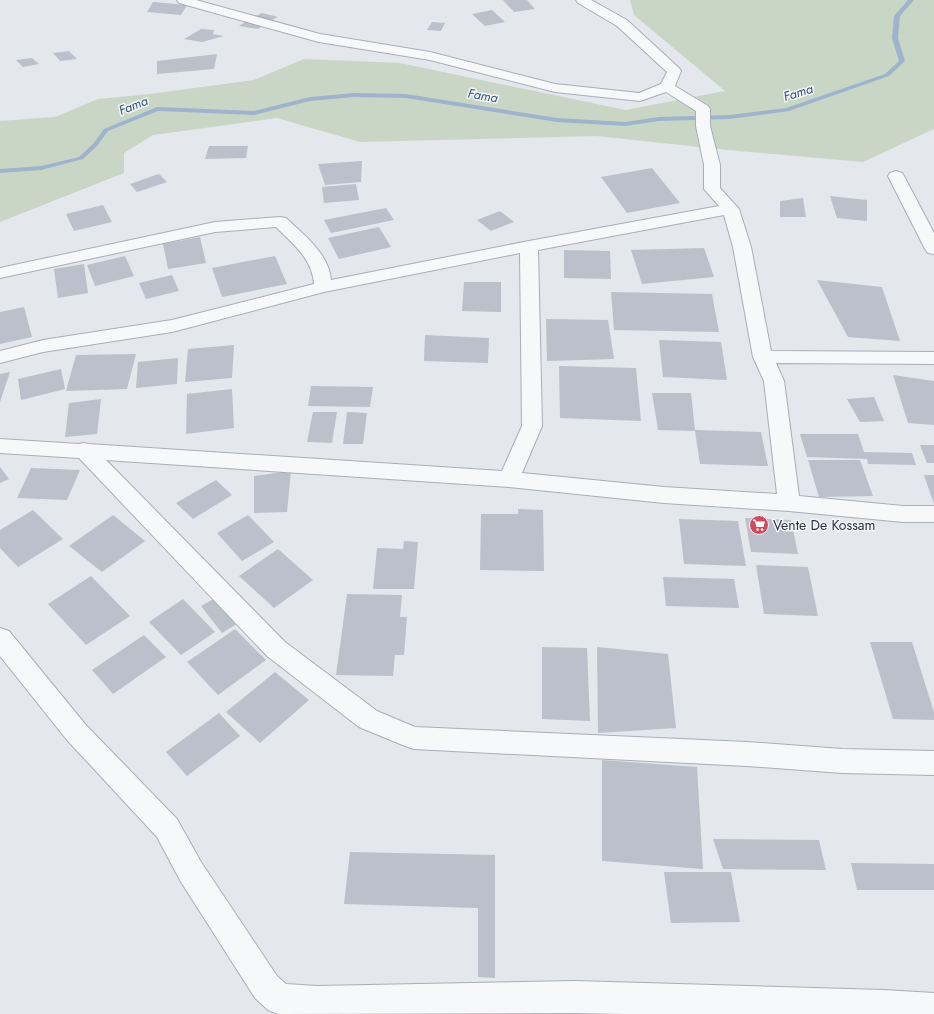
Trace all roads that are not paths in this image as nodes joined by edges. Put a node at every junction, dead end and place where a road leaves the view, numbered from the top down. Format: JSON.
{"nodes":[{"id":1,"x":183,"y":0,"type":"edge"},
{"id":2,"x":582,"y":0,"type":"edge"},
{"id":3,"x":667,"y":87,"type":"junction"},
{"id":4,"x":896,"y":176,"type":"dead end"},
{"id":5,"x":731,"y":209,"type":"junction"},
{"id":6,"x":529,"y":246,"type":"junction"},
{"id":7,"x":934,"y":249,"type":"edge"},
{"id":8,"x":0,"y":273,"type":"edge"},
{"id":9,"x":323,"y":287,"type":"junction"},
{"id":10,"x":0,"y":357,"type":"edge"},
{"id":11,"x":763,"y":357,"type":"junction"},
{"id":12,"x":934,"y":358,"type":"edge"},
{"id":13,"x":0,"y":446,"type":"edge"},
{"id":14,"x":83,"y":450,"type":"junction"},
{"id":15,"x":509,"y":479,"type":"junction"},
{"id":16,"x":789,"y":503,"type":"junction"},
{"id":17,"x":934,"y":514,"type":"edge"},
{"id":18,"x":0,"y":638,"type":"edge"},
{"id":19,"x":934,"y":763,"type":"edge"},
{"id":20,"x":318,"y":1008,"type":"edge"},
{"id":21,"x":934,"y":1009,"type":"edge"}],
"edges":[{"from":1,"to":3,"type":"street"},
{"from":2,"to":3,"type":"street"},
{"from":3,"to":5,"type":"street"},
{"from":4,"to":7,"type":"street"},
{"from":5,"to":6,"type":"street"},
{"from":5,"to":11,"type":"street"},
{"from":6,"to":9,"type":"street"},
{"from":6,"to":15,"type":"street"},
{"from":8,"to":9,"type":"street"},
{"from":9,"to":10,"type":"street"},
{"from":11,"to":12,"type":"street"},
{"from":11,"to":16,"type":"street"},
{"from":13,"to":14,"type":"street"},
{"from":14,"to":15,"type":"street"},
{"from":14,"to":19,"type":"street"},
{"from":15,"to":16,"type":"street"},
{"from":16,"to":17,"type":"street"},
{"from":18,"to":20,"type":"street"},
{"from":20,"to":21,"type":"street"}]}
